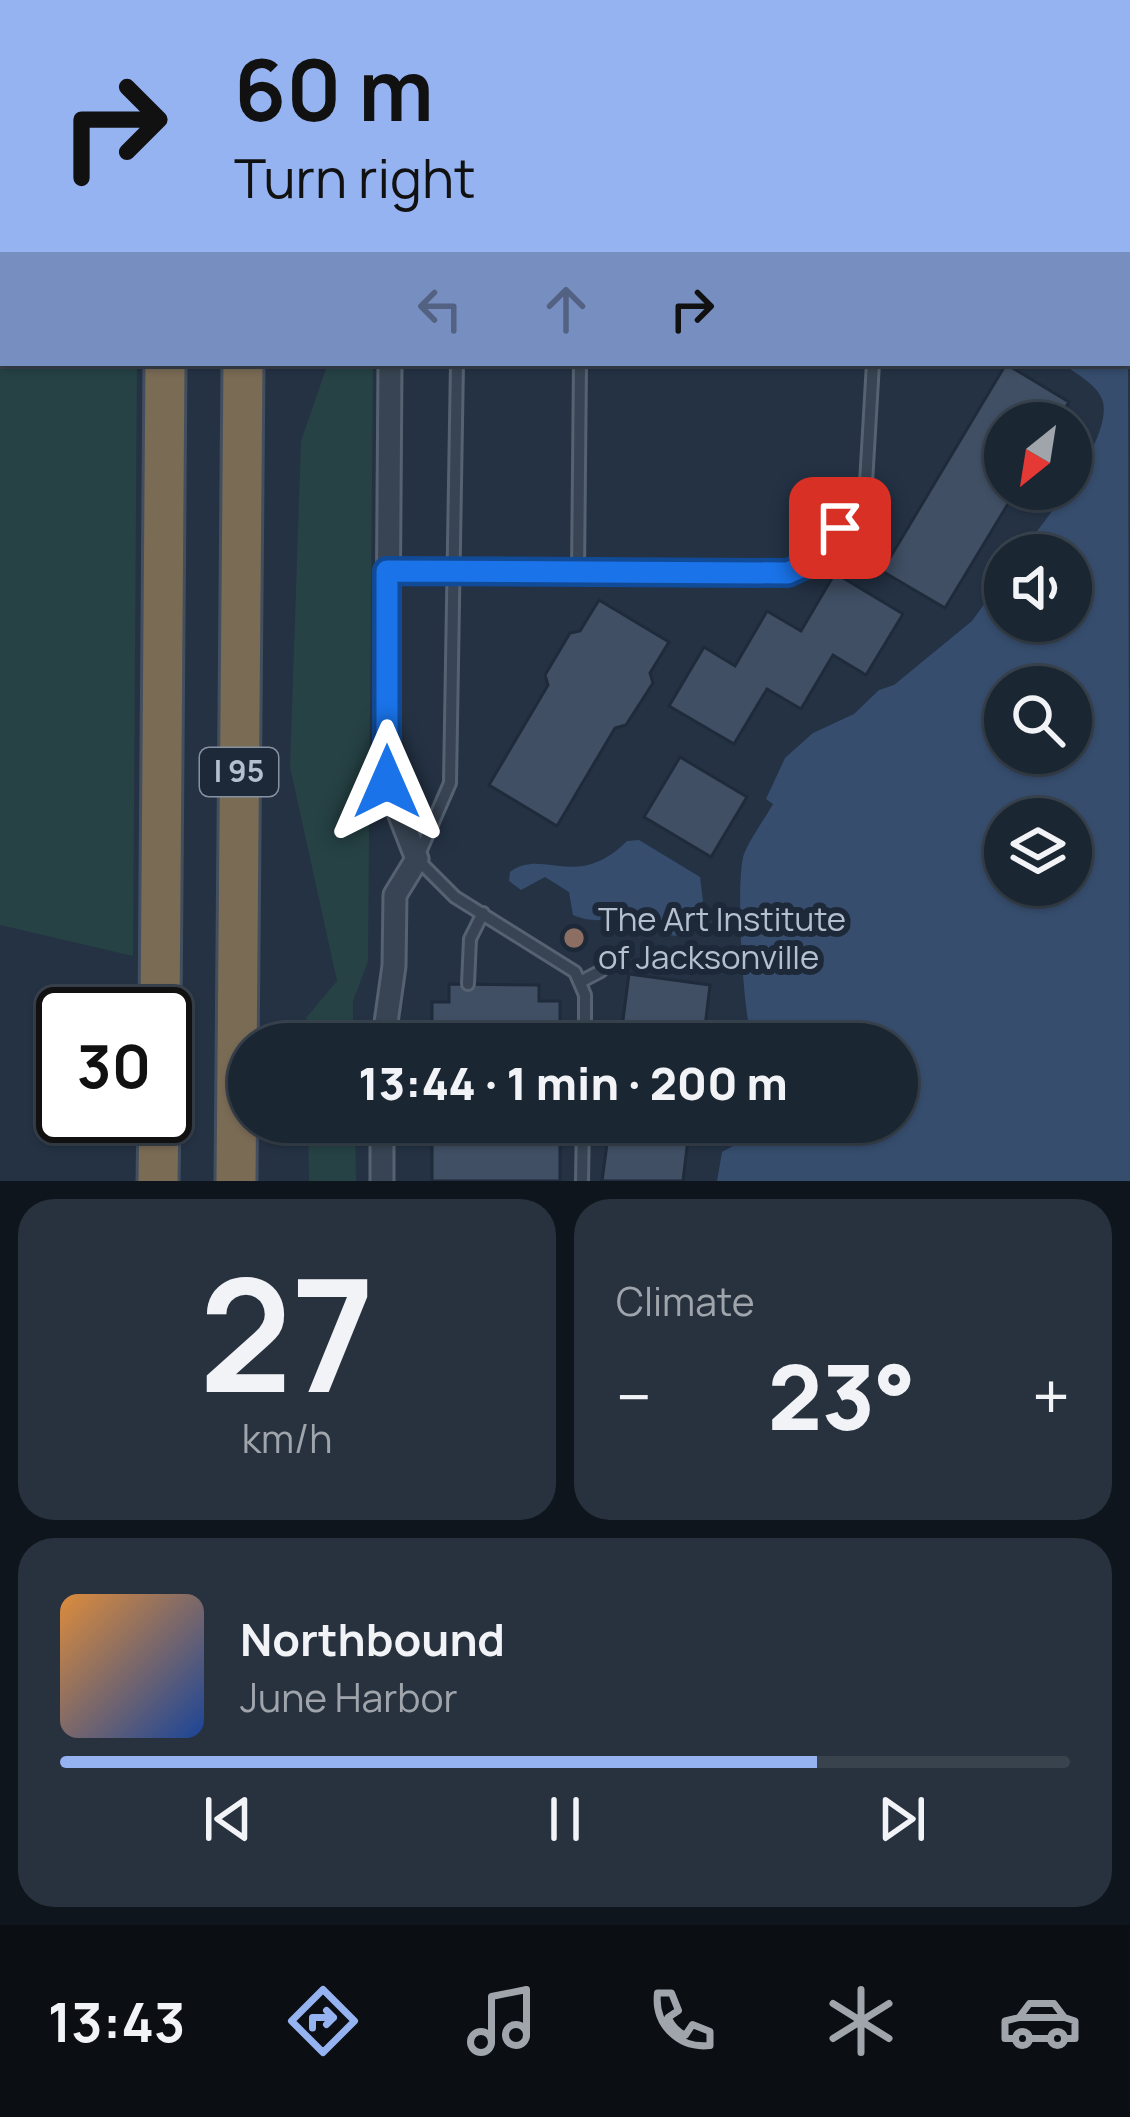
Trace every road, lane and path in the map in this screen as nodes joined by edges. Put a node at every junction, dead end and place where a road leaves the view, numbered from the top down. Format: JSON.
{"nodes":[{"id":1,"x":165,"y":366,"type":"edge"},
{"id":2,"x":243,"y":366,"type":"edge"},
{"id":3,"x":391,"y":366,"type":"edge"},
{"id":4,"x":457,"y":366,"type":"edge"},
{"id":5,"x":580,"y":366,"type":"edge"},
{"id":6,"x":873,"y":366,"type":"edge"},
{"id":7,"x":387,"y":571,"type":"junction"},
{"id":8,"x":454,"y":572,"type":"junction"},
{"id":9,"x":578,"y":573,"type":"junction"},
{"id":10,"x":417,"y":859,"type":"junction"},
{"id":11,"x":482,"y":914,"type":"junction"},
{"id":12,"x":601,"y":971,"type":"dead end"},
{"id":13,"x":582,"y":982,"type":"junction"},
{"id":14,"x":468,"y":984,"type":"dead end"},
{"id":15,"x":160,"y":987,"type":"edge"},
{"id":16,"x":386,"y":1023,"type":"edge"},
{"id":17,"x":584,"y":1023,"type":"edge"},
{"id":18,"x":159,"y":1143,"type":"edge"},
{"id":19,"x":382,"y":1143,"type":"edge"},
{"id":20,"x":583,"y":1143,"type":"edge"},
{"id":21,"x":158,"y":1181,"type":"edge"},
{"id":22,"x":236,"y":1181,"type":"edge"},
{"id":23,"x":382,"y":1181,"type":"edge"},
{"id":24,"x":582,"y":1181,"type":"edge"}],
"edges":[{"from":1,"to":15,"type":"highway","number":"I 95"},
{"from":2,"to":22,"type":"highway","number":"I 95"},
{"from":3,"to":7,"type":"street"},
{"from":4,"to":8,"type":"lane"},
{"from":5,"to":9,"type":"lane"},
{"from":6,"to":9,"type":"lane"},
{"from":7,"to":8,"type":"lane"},
{"from":7,"to":10,"type":"street"},
{"from":8,"to":9,"type":"lane"},
{"from":8,"to":10,"type":"lane"},
{"from":10,"to":11,"type":"lane"},
{"from":10,"to":16,"type":"street"},
{"from":11,"to":13,"type":"lane"},
{"from":11,"to":14,"type":"lane"},
{"from":12,"to":13,"type":"lane"},
{"from":13,"to":17,"type":"lane"},
{"from":18,"to":21,"type":"highway"},
{"from":19,"to":23,"type":"street"},
{"from":20,"to":24,"type":"lane"}]}
